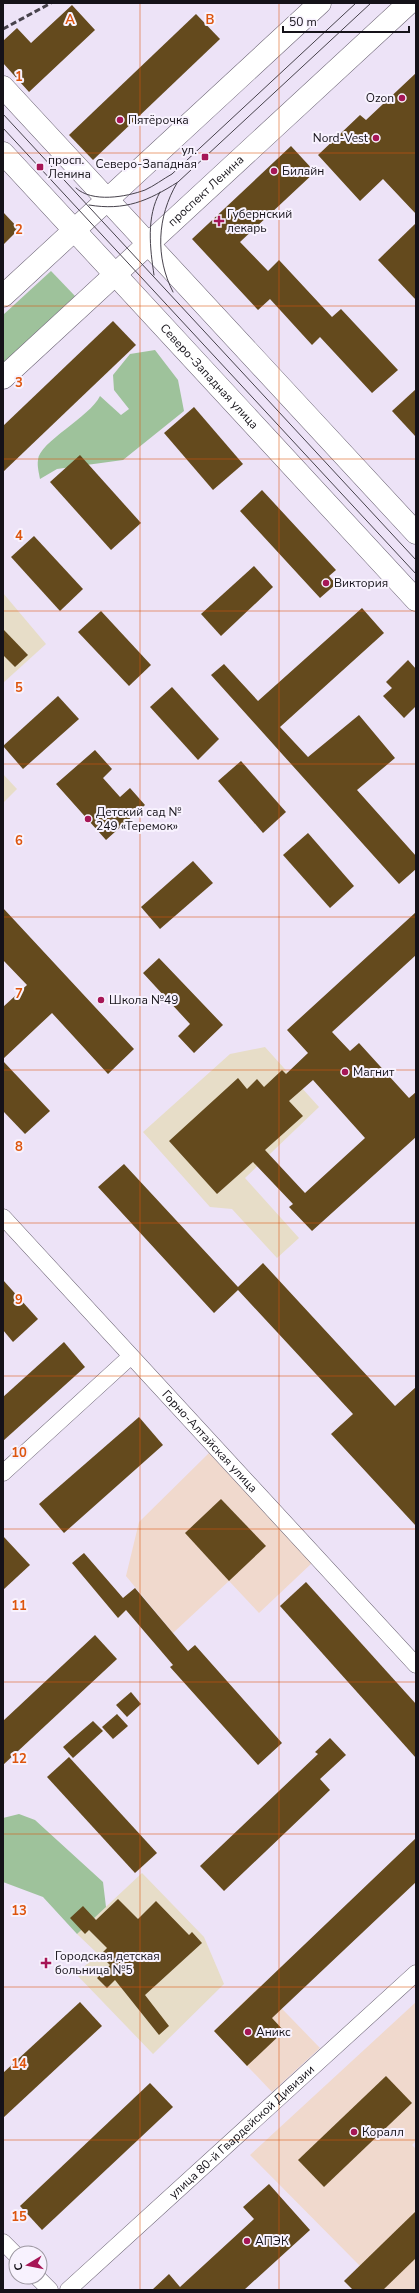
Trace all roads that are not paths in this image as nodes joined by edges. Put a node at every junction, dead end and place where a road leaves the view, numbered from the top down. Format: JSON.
{"nodes":[{"id":1,"x":320,"y":3,"type":"edge"},
{"id":2,"x":402,"y":5,"type":"edge"},
{"id":3,"x":3,"y":87,"type":"edge"},
{"id":4,"x":3,"y":153,"type":"edge"},
{"id":5,"x":108,"y":199,"type":"junction"},
{"id":6,"x":74,"y":230,"type":"junction"},
{"id":7,"x":148,"y":244,"type":"junction"},
{"id":8,"x":115,"y":274,"type":"junction"},
{"id":9,"x":3,"y":296,"type":"edge"},
{"id":10,"x":3,"y":378,"type":"edge"},
{"id":11,"x":416,"y":533,"type":"edge"},
{"id":12,"x":416,"y":600,"type":"edge"},
{"id":13,"x":3,"y":1218,"type":"edge"},
{"id":14,"x":130,"y":1356,"type":"junction"},
{"id":15,"x":3,"y":1473,"type":"edge"},
{"id":16,"x":416,"y":1665,"type":"edge"},
{"id":17,"x":416,"y":1973,"type":"edge"},
{"id":18,"x":68,"y":2290,"type":"edge"}],
"edges":[{"from":1,"to":5,"type":"main road"},
{"from":2,"to":7,"type":"main road","name":"проспект Ленина"},
{"from":3,"to":5,"type":"main road"},
{"from":4,"to":6,"type":"main road","name":"Северо-Западная улица"},
{"from":5,"to":6,"type":"main road"},
{"from":5,"to":7,"type":"main road"},
{"from":6,"to":8,"type":"main road","name":"Северо-Западная улица"},
{"from":6,"to":9,"type":"main road"},
{"from":7,"to":8,"type":"main road","name":"проспект Ленина"},
{"from":7,"to":11,"type":"main road"},
{"from":8,"to":10,"type":"main road","name":"проспект Ленина"},
{"from":8,"to":12,"type":"main road","name":"Северо-Западная улица"},
{"from":13,"to":14,"type":"street","name":"Горно-Алтайская улица"},
{"from":14,"to":15,"type":"street"},
{"from":14,"to":16,"type":"street","name":"Горно-Алтайская улица"},
{"from":17,"to":18,"type":"street","name":"улица 80-й Гвардейской Дивизии"}]}
